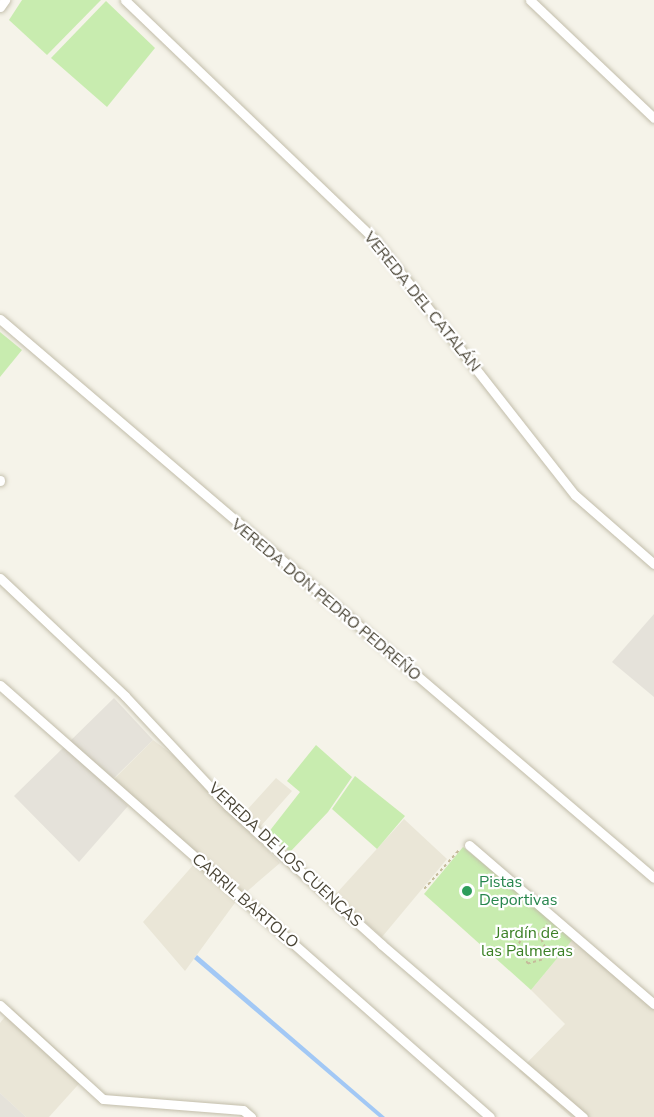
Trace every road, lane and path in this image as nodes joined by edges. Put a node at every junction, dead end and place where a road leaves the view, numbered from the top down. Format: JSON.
{"nodes":[{"id":1,"x":5,"y":0,"type":"edge"},
{"id":2,"x":125,"y":0,"type":"edge"},
{"id":3,"x":530,"y":0,"type":"edge"},
{"id":4,"x":0,"y":7,"type":"edge"},
{"id":5,"x":654,"y":118,"type":"edge"},
{"id":6,"x":0,"y":319,"type":"edge"},
{"id":7,"x":654,"y":564,"type":"edge"},
{"id":8,"x":0,"y":578,"type":"edge"},
{"id":9,"x":0,"y":685,"type":"edge"},
{"id":10,"x":467,"y":843,"type":"joint"},
{"id":11,"x":654,"y":878,"type":"edge"},
{"id":12,"x":424,"y":889,"type":"dead end"},
{"id":13,"x":553,"y":917,"type":"junction"},
{"id":14,"x":539,"y":934,"type":"junction"},
{"id":15,"x":654,"y":1004,"type":"edge"},
{"id":16,"x":0,"y":1005,"type":"edge"},
{"id":17,"x":251,"y":1117,"type":"edge"},
{"id":18,"x":490,"y":1117,"type":"edge"},
{"id":19,"x":583,"y":1117,"type":"edge"}],
"edges":[{"from":1,"to":4,"type":"street"},
{"from":2,"to":7,"type":"street","name":"VEREDA DEL CATALÁN"},
{"from":3,"to":5,"type":"street"},
{"from":6,"to":11,"type":"street","name":"VEREDA DON PEDRO PEDREÑO"},
{"from":8,"to":19,"type":"street","name":"VEREDA DE LOS CUENCAS"},
{"from":9,"to":18,"type":"street","name":"CARRIL BARTOLO"},
{"from":10,"to":12,"type":"path"},
{"from":10,"to":13,"type":"street"},
{"from":13,"to":14,"type":"path"},
{"from":13,"to":15,"type":"street"},
{"from":14,"to":14,"type":"path"},
{"from":16,"to":17,"type":"street"}]}
